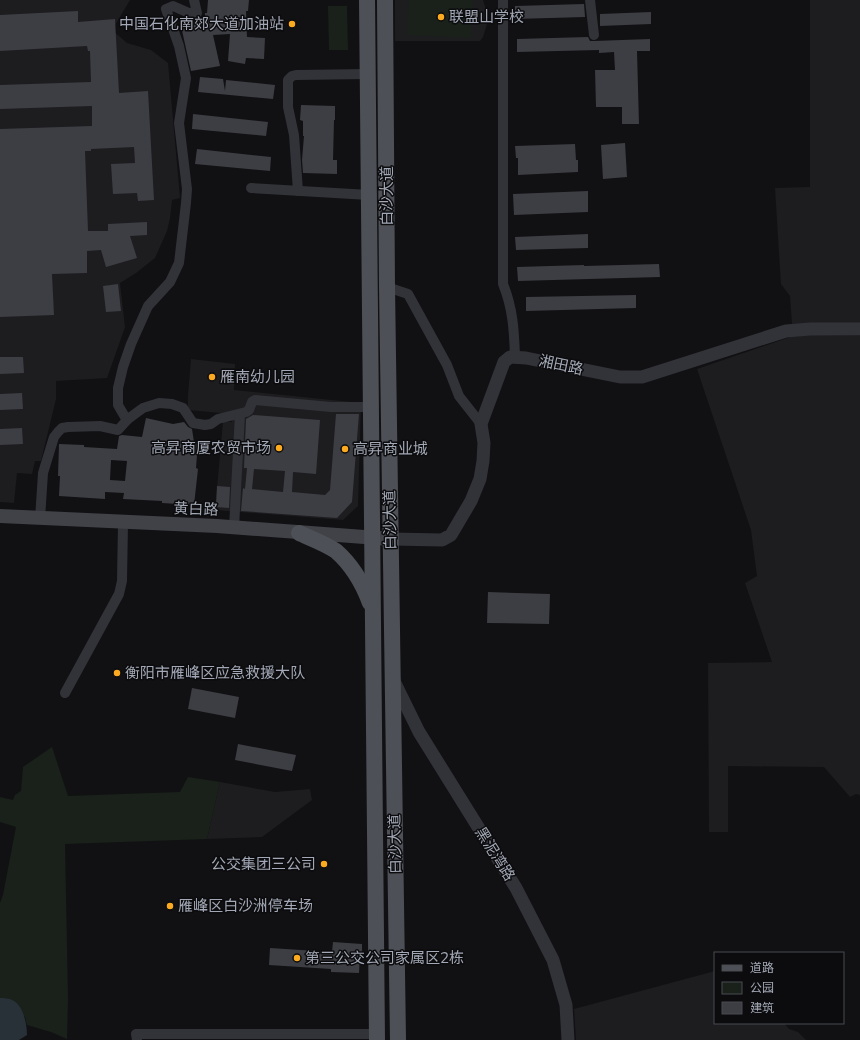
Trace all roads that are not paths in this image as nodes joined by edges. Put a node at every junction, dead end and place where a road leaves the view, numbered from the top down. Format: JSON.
{"nodes":[{"id":1,"x":194,"y":0,"type":"edge"},
{"id":2,"x":367,"y":0,"type":"edge"},
{"id":3,"x":385,"y":0,"type":"edge"},
{"id":4,"x":503,"y":0,"type":"edge"},
{"id":5,"x":590,"y":0,"type":"edge"},
{"id":6,"x":594,"y":36,"type":"dead end"},
{"id":7,"x":367,"y":74,"type":"junction"},
{"id":8,"x":251,"y":188,"type":"dead end"},
{"id":9,"x":298,"y":191,"type":"junction"},
{"id":10,"x":369,"y":195,"type":"junction"},
{"id":11,"x":387,"y":287,"type":"junction"},
{"id":12,"x":860,"y":329,"type":"edge"},
{"id":13,"x":515,"y":356,"type":"junction"},
{"id":14,"x":371,"y":407,"type":"junction"},
{"id":15,"x":240,"y":414,"type":"junction"},
{"id":16,"x":128,"y":420,"type":"junction"},
{"id":17,"x":481,"y":424,"type":"junction"},
{"id":18,"x":0,"y":516,"type":"edge"},
{"id":19,"x":40,"y":519,"type":"junction"},
{"id":20,"x":123,"y":523,"type":"junction"},
{"id":21,"x":234,"y":528,"type":"junction"},
{"id":22,"x":299,"y":533,"type":"junction"},
{"id":23,"x":372,"y":538,"type":"junction"},
{"id":24,"x":390,"y":539,"type":"junction"},
{"id":25,"x":372,"y":609,"type":"junction"},
{"id":26,"x":393,"y":680,"type":"junction"},
{"id":27,"x":65,"y":693,"type":"dead end"},
{"id":28,"x":377,"y":1037,"type":"edge"},
{"id":29,"x":137,"y":1040,"type":"edge"},
{"id":30,"x":398,"y":1040,"type":"edge"},
{"id":31,"x":568,"y":1040,"type":"edge"}],
"edges":[{"from":1,"to":16,"type":"street"},
{"from":2,"to":7,"type":"main road","name":"白沙大道"},
{"from":3,"to":11,"type":"main road","name":"白沙大道"},
{"from":4,"to":13,"type":"street"},
{"from":5,"to":6,"type":"street"},
{"from":7,"to":9,"type":"street"},
{"from":7,"to":10,"type":"main road","name":"白沙大道"},
{"from":8,"to":9,"type":"street"},
{"from":9,"to":10,"type":"street"},
{"from":10,"to":14,"type":"main road","name":"白沙大道"},
{"from":11,"to":17,"type":"street"},
{"from":11,"to":24,"type":"main road","name":"白沙大道"},
{"from":12,"to":13,"type":"street","name":"湘田路"},
{"from":13,"to":17,"type":"street"},
{"from":14,"to":15,"type":"street"},
{"from":14,"to":23,"type":"main road","name":"白沙大道"},
{"from":15,"to":16,"type":"street"},
{"from":15,"to":21,"type":"street"},
{"from":16,"to":19,"type":"street"},
{"from":17,"to":24,"type":"street"},
{"from":18,"to":19,"type":"main road","name":"黄白路"},
{"from":19,"to":20,"type":"main road","name":"黄白路"},
{"from":20,"to":21,"type":"main road","name":"黄白路"},
{"from":20,"to":27,"type":"street"},
{"from":21,"to":22,"type":"main road","name":"黄白路"},
{"from":22,"to":23,"type":"main road","name":"黄白路"},
{"from":22,"to":25,"type":"main road"},
{"from":23,"to":24,"type":"main road","name":"黄白路"},
{"from":23,"to":25,"type":"main road","name":"白沙大道"},
{"from":24,"to":26,"type":"main road","name":"白沙大道"},
{"from":25,"to":28,"type":"main road","name":"白沙大道"},
{"from":26,"to":30,"type":"main road","name":"白沙大道"},
{"from":26,"to":31,"type":"street","name":"黑泥湾路"},
{"from":28,"to":29,"type":"street"}]}
